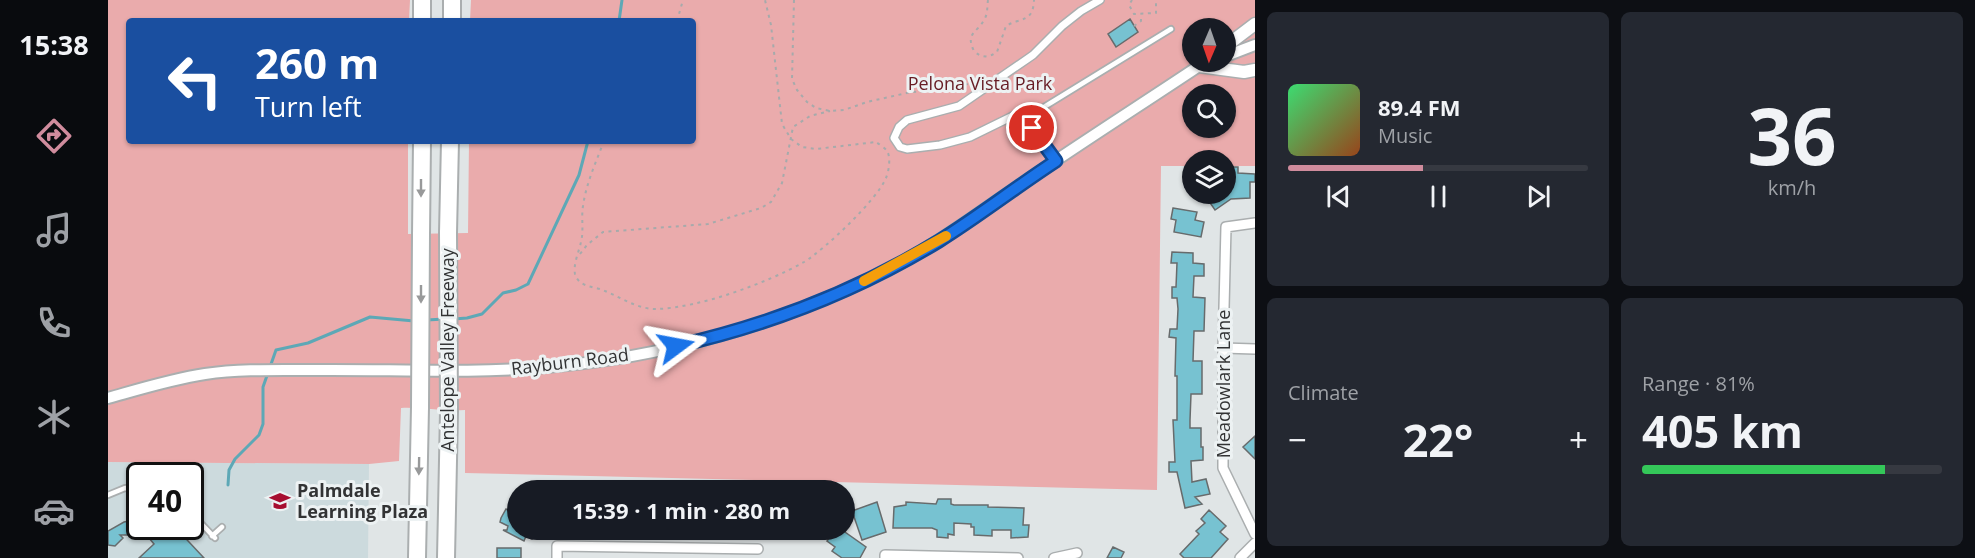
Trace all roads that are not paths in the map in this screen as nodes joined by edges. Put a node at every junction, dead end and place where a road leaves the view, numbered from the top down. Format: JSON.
{"nodes":[{"id":1,"x":422,"y":0,"type":"edge"},
{"id":2,"x":452,"y":0,"type":"edge"},
{"id":3,"x":1100,"y":0,"type":"edge"},
{"id":4,"x":422,"y":18,"type":"edge"},
{"id":5,"x":452,"y":18,"type":"edge"},
{"id":6,"x":1255,"y":24,"type":"edge"},
{"id":7,"x":1171,"y":28,"type":"dead end"},
{"id":8,"x":1236,"y":38,"type":"edge"},
{"id":9,"x":1255,"y":45,"type":"edge"},
{"id":10,"x":1236,"y":52,"type":"edge"},
{"id":11,"x":1236,"y":70,"type":"edge"},
{"id":12,"x":1255,"y":70,"type":"edge"},
{"id":13,"x":1190,"y":72,"type":"edge"},
{"id":14,"x":1032,"y":128,"type":"junction"},
{"id":15,"x":422,"y":144,"type":"edge"},
{"id":16,"x":450,"y":144,"type":"edge"},
{"id":17,"x":1056,"y":161,"type":"junction"},
{"id":18,"x":1255,"y":223,"type":"edge"},
{"id":19,"x":1223,"y":348,"type":"junction"},
{"id":20,"x":1255,"y":349,"type":"edge"},
{"id":21,"x":108,"y":398,"type":"edge"},
{"id":22,"x":126,"y":488,"type":"edge"},
{"id":23,"x":108,"y":495,"type":"edge"},
{"id":24,"x":204,"y":527,"type":"edge"},
{"id":25,"x":222,"y":527,"type":"dead end"},
{"id":26,"x":1255,"y":534,"type":"edge"},
{"id":27,"x":1255,"y":543,"type":"edge"},
{"id":28,"x":758,"y":549,"type":"dead end"},
{"id":29,"x":1077,"y":553,"type":"dead end"},
{"id":30,"x":885,"y":556,"type":"edge"},
{"id":31,"x":417,"y":558,"type":"edge"},
{"id":32,"x":446,"y":558,"type":"edge"},
{"id":33,"x":557,"y":558,"type":"edge"},
{"id":34,"x":1018,"y":558,"type":"edge"},
{"id":35,"x":1054,"y":558,"type":"edge"},
{"id":36,"x":1240,"y":558,"type":"edge"}],
"edges":[{"from":1,"to":4,"type":"highway"},
{"from":2,"to":5,"type":"highway"},
{"from":3,"to":14,"type":"street"},
{"from":6,"to":8,"type":"main road"},
{"from":7,"to":14,"type":"lane"},
{"from":9,"to":10,"type":"street"},
{"from":11,"to":12,"type":"main road"},
{"from":13,"to":17,"type":"street","name":"Rayburn Road"},
{"from":14,"to":17,"type":"lane"},
{"from":15,"to":31,"type":"highway","name":"Antelope Valley Freeway","one_way":true,"bridge":true},
{"from":16,"to":32,"type":"highway","name":"Antelope Valley Freeway","bridge":true},
{"from":17,"to":21,"type":"street","name":"Rayburn Road"},
{"from":18,"to":19,"type":"street","name":"Meadowlark Lane"},
{"from":19,"to":20,"type":"street"},
{"from":19,"to":26,"type":"street","name":"Meadowlark Lane"},
{"from":22,"to":23,"type":"lane"},
{"from":24,"to":25,"type":"lane"},
{"from":27,"to":36,"type":"street"},
{"from":28,"to":33,"type":"street"},
{"from":29,"to":35,"type":"street"},
{"from":30,"to":34,"type":"street"}]}
